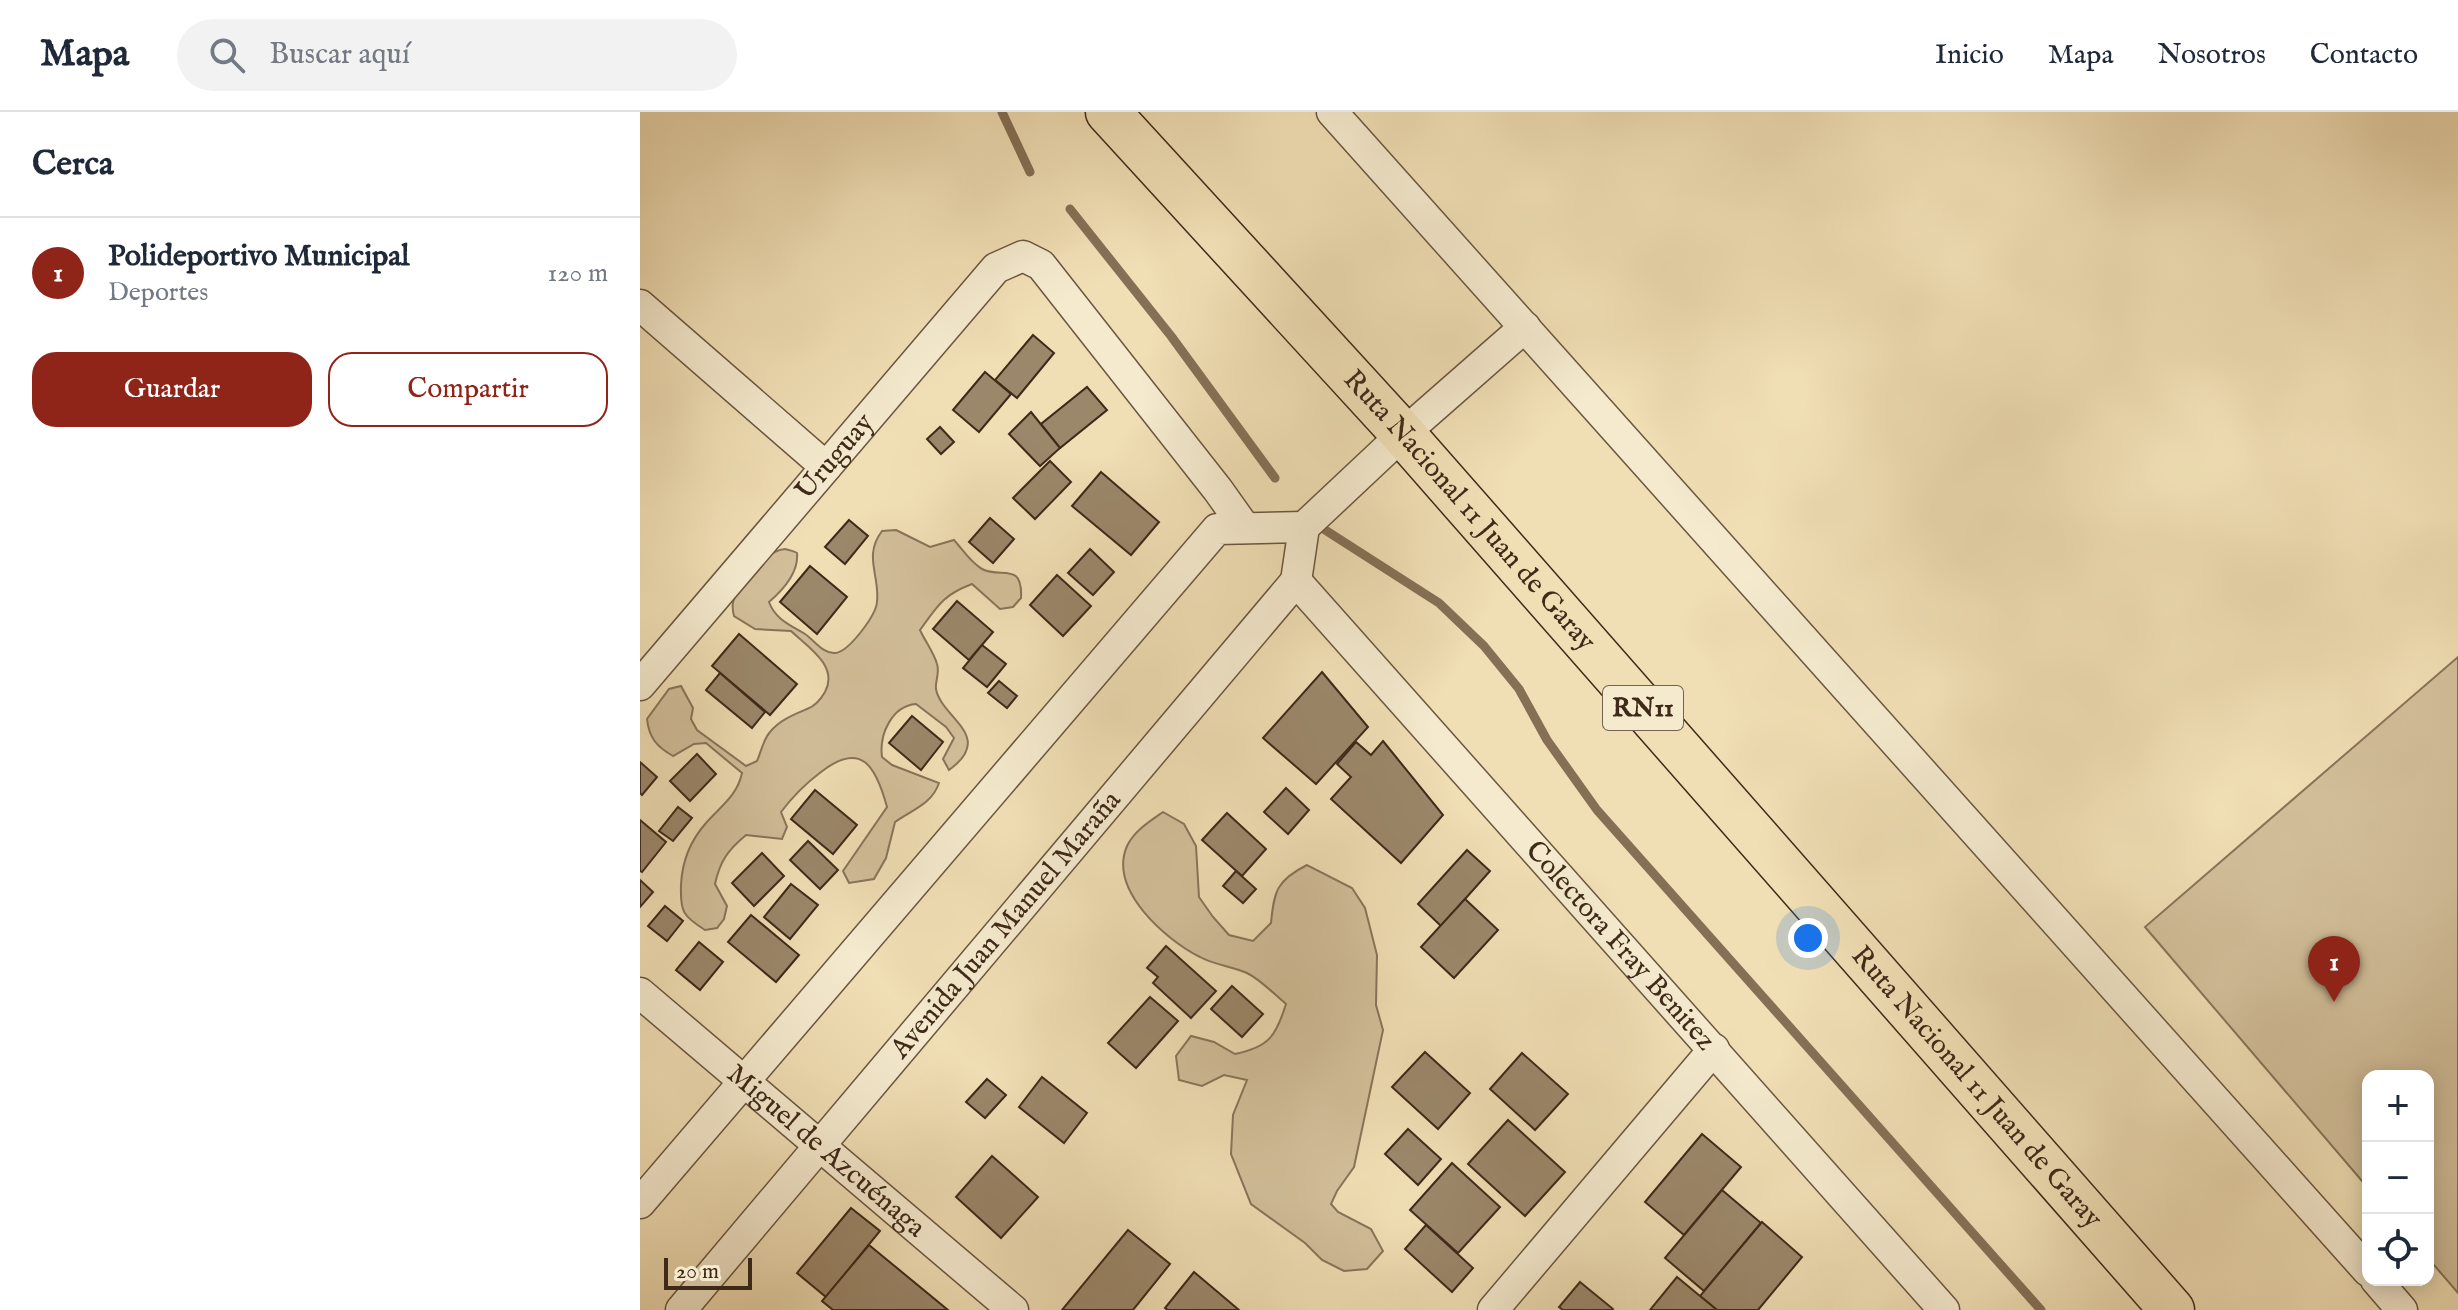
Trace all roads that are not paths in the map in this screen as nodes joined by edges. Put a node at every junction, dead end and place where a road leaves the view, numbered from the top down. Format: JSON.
{"nodes":[{"id":1,"x":1108,"y":112,"type":"edge"},
{"id":2,"x":1332,"y":112,"type":"edge"},
{"id":3,"x":640,"y":305,"type":"edge"},
{"id":4,"x":1525,"y":327,"type":"junction"},
{"id":5,"x":1403,"y":434,"type":"junction"},
{"id":6,"x":826,"y":467,"type":"junction"},
{"id":7,"x":1304,"y":527,"type":"junction"},
{"id":8,"x":1245,"y":528,"type":"junction"},
{"id":9,"x":1296,"y":581,"type":"junction"},
{"id":10,"x":640,"y":685,"type":"edge"},
{"id":11,"x":640,"y":993,"type":"edge"},
{"id":12,"x":1714,"y":1049,"type":"junction"},
{"id":13,"x":745,"y":1081,"type":"junction"},
{"id":14,"x":821,"y":1145,"type":"junction"},
{"id":15,"x":640,"y":1203,"type":"edge"},
{"id":16,"x":2362,"y":1264,"type":"edge"},
{"id":17,"x":2381,"y":1286,"type":"edge"},
{"id":18,"x":681,"y":1310,"type":"edge"},
{"id":19,"x":1013,"y":1310,"type":"edge"},
{"id":20,"x":1493,"y":1310,"type":"edge"},
{"id":21,"x":1944,"y":1310,"type":"edge"},
{"id":22,"x":2172,"y":1310,"type":"edge"},
{"id":23,"x":2402,"y":1310,"type":"edge"}],
"edges":[{"from":1,"to":5,"type":"highway","name":"Ruta Nacional 11 Juan de Garay","number":"RN11"},
{"from":2,"to":4,"type":"street"},
{"from":3,"to":6,"type":"street"},
{"from":4,"to":5,"type":"street"},
{"from":4,"to":16,"type":"street"},
{"from":5,"to":7,"type":"street"},
{"from":5,"to":22,"type":"highway","name":"Ruta Nacional 11 Juan de Garay","number":"RN11"},
{"from":6,"to":8,"type":"street","name":"Uruguay"},
{"from":6,"to":10,"type":"street","name":"Uruguay"},
{"from":7,"to":8,"type":"street"},
{"from":7,"to":9,"type":"street"},
{"from":8,"to":13,"type":"street"},
{"from":9,"to":12,"type":"street","name":"Colectora Fray Benitez"},
{"from":9,"to":14,"type":"street","name":"Avenida Juan Manuel Maraña"},
{"from":11,"to":13,"type":"street","name":"Miguel de Azcuénaga"},
{"from":12,"to":20,"type":"street"},
{"from":12,"to":21,"type":"street","name":"Colectora Fray Benitez"},
{"from":13,"to":14,"type":"street","name":"Miguel de Azcuénaga"},
{"from":13,"to":15,"type":"street"},
{"from":14,"to":18,"type":"street","name":"Avenida Juan Manuel Maraña"},
{"from":14,"to":19,"type":"street","name":"Miguel de Azcuénaga"},
{"from":17,"to":23,"type":"street"}]}
